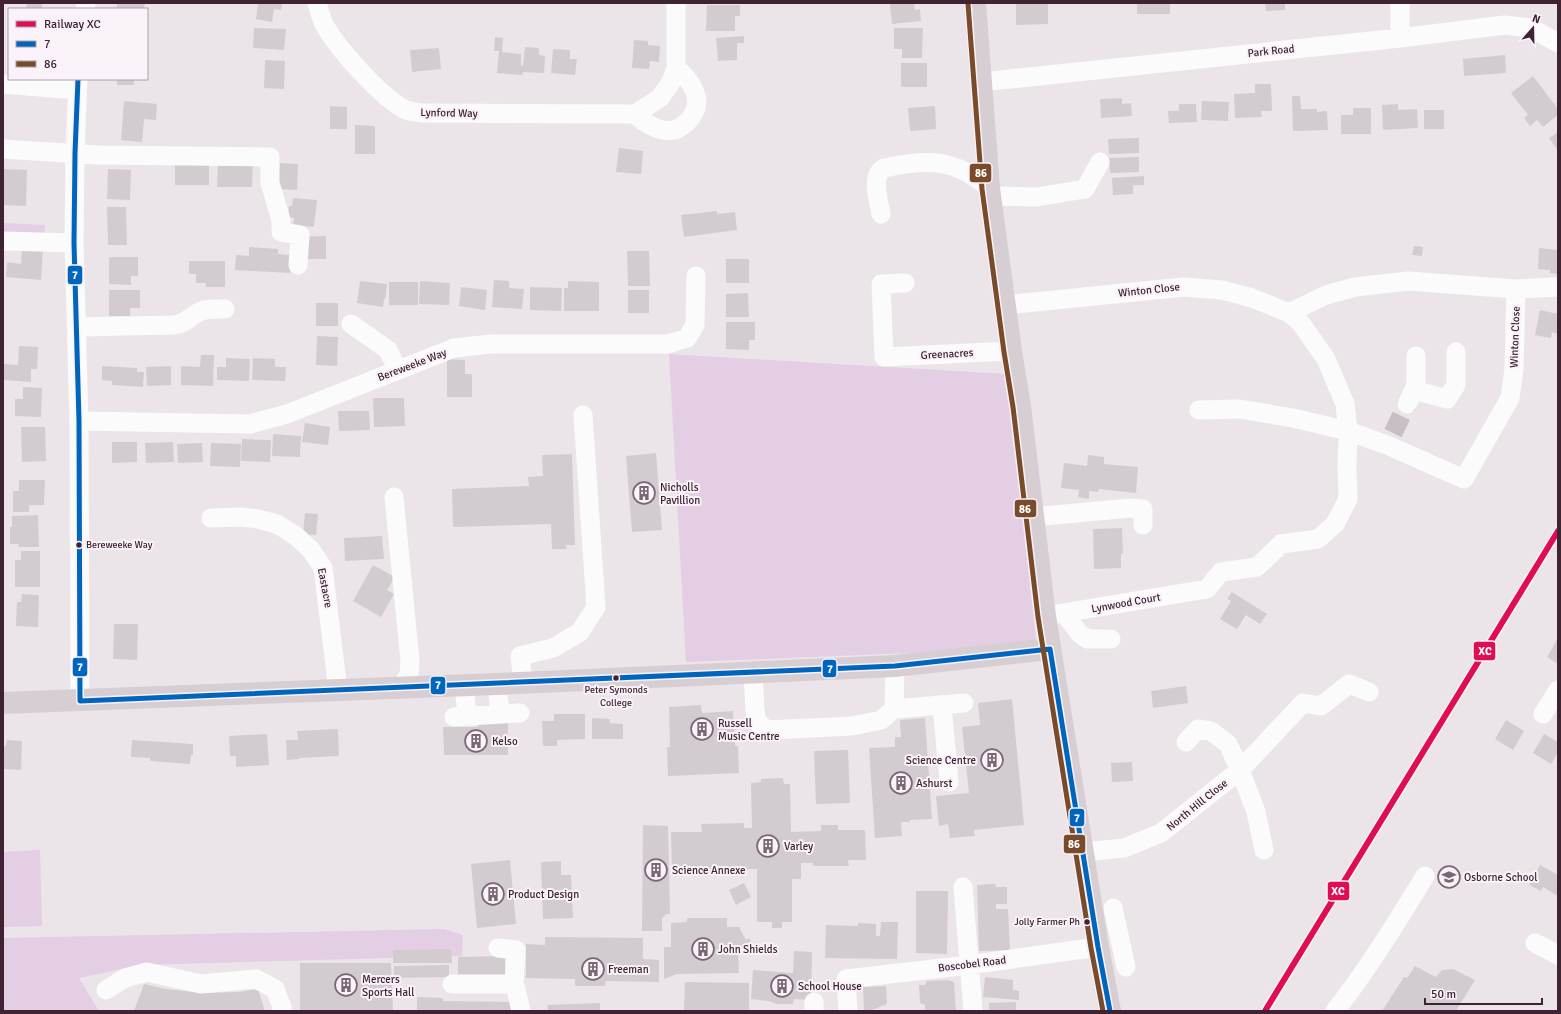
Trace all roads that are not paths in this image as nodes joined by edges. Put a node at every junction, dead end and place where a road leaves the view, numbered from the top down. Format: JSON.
{"nodes":[{"id":1,"x":317,"y":3,"type":"edge"},
{"id":2,"x":676,"y":3,"type":"edge"},
{"id":3,"x":975,"y":3,"type":"edge"},
{"id":4,"x":1400,"y":3,"type":"edge"},
{"id":5,"x":1400,"y":38,"type":"junction"},
{"id":6,"x":1557,"y":39,"type":"edge"},
{"id":7,"x":676,"y":68,"type":"junction"},
{"id":8,"x":980,"y":82,"type":"junction"},
{"id":9,"x":3,"y":84,"type":"edge"},
{"id":10,"x":78,"y":84,"type":"edge"},
{"id":11,"x":635,"y":114,"type":"junction"},
{"id":12,"x":3,"y":148,"type":"edge"},
{"id":13,"x":75,"y":153,"type":"junction"},
{"id":14,"x":1100,"y":162,"type":"dead end"},
{"id":15,"x":990,"y":192,"type":"junction"},
{"id":16,"x":881,"y":214,"type":"dead end"},
{"id":17,"x":3,"y":241,"type":"edge"},
{"id":18,"x":74,"y":243,"type":"junction"},
{"id":19,"x":298,"y":265,"type":"dead end"},
{"id":20,"x":696,"y":276,"type":"dead end"},
{"id":21,"x":905,"y":283,"type":"dead end"},
{"id":22,"x":1558,"y":287,"type":"edge"},
{"id":23,"x":1516,"y":289,"type":"junction"},
{"id":24,"x":1005,"y":304,"type":"junction"},
{"id":25,"x":225,"y":309,"type":"dead end"},
{"id":26,"x":1289,"y":313,"type":"junction"},
{"id":27,"x":351,"y":324,"type":"dead end"},
{"id":28,"x":76,"y":327,"type":"junction"},
{"id":29,"x":1011,"y":351,"type":"junction"},
{"id":30,"x":1456,"y":352,"type":"dead end"},
{"id":31,"x":1416,"y":356,"type":"dead end"},
{"id":32,"x":398,"y":370,"type":"junction"},
{"id":33,"x":1199,"y":410,"type":"dead end"},
{"id":34,"x":583,"y":415,"type":"dead end"},
{"id":35,"x":79,"y":421,"type":"junction"},
{"id":36,"x":1348,"y":431,"type":"junction"},
{"id":37,"x":394,"y":497,"type":"dead end"},
{"id":38,"x":1033,"y":517,"type":"junction"},
{"id":39,"x":211,"y":518,"type":"dead end"},
{"id":40,"x":1143,"y":525,"type":"dead end"},
{"id":41,"x":1054,"y":614,"type":"junction"},
{"id":42,"x":1111,"y":639,"type":"dead end"},
{"id":43,"x":1050,"y":649,"type":"junction"},
{"id":44,"x":895,"y":666,"type":"junction"},
{"id":45,"x":753,"y":673,"type":"junction"},
{"id":46,"x":522,"y":683,"type":"junction"},
{"id":47,"x":497,"y":684,"type":"junction"},
{"id":48,"x":464,"y":685,"type":"junction"},
{"id":49,"x":400,"y":688,"type":"junction"},
{"id":50,"x":338,"y":690,"type":"junction"},
{"id":51,"x":1369,"y":692,"type":"dead end"},
{"id":52,"x":80,"y":701,"type":"junction"},
{"id":53,"x":3,"y":703,"type":"edge"},
{"id":54,"x":964,"y":703,"type":"dead end"},
{"id":55,"x":942,"y":705,"type":"junction"},
{"id":56,"x":894,"y":709,"type":"junction"},
{"id":57,"x":520,"y":713,"type":"dead end"},
{"id":58,"x":500,"y":714,"type":"junction"},
{"id":59,"x":1186,"y":742,"type":"dead end"},
{"id":60,"x":1240,"y":770,"type":"junction"},
{"id":61,"x":949,"y":782,"type":"dead end"},
{"id":62,"x":1264,"y":850,"type":"dead end"},
{"id":63,"x":1083,"y":852,"type":"junction"},
{"id":64,"x":1425,"y":876,"type":"dead end"},
{"id":65,"x":963,"y":888,"type":"dead end"},
{"id":66,"x":1113,"y":908,"type":"dead end"},
{"id":67,"x":1117,"y":927,"type":"junction"},
{"id":68,"x":1097,"y":938,"type":"junction"},
{"id":69,"x":1535,"y":943,"type":"dead end"},
{"id":70,"x":498,"y":948,"type":"dead end"},
{"id":71,"x":1558,"y":955,"type":"edge"},
{"id":72,"x":969,"y":965,"type":"junction"},
{"id":73,"x":1126,"y":967,"type":"dead end"},
{"id":74,"x":452,"y":984,"type":"dead end"},
{"id":75,"x":514,"y":985,"type":"junction"},
{"id":76,"x":106,"y":990,"type":"dead end"},
{"id":77,"x":282,"y":1011,"type":"edge"},
{"id":78,"x":521,"y":1011,"type":"edge"},
{"id":79,"x":848,"y":1011,"type":"edge"},
{"id":80,"x":972,"y":1011,"type":"edge"},
{"id":81,"x":1110,"y":1011,"type":"edge"},
{"id":82,"x":1335,"y":1011,"type":"edge"}],
"edges":[{"from":1,"to":11,"type":"street","name":"Lynford Way"},
{"from":2,"to":7,"type":"street"},
{"from":3,"to":8,"type":"main road"},
{"from":4,"to":5,"type":"street"},
{"from":5,"to":6,"type":"street","name":"Park Road"},
{"from":5,"to":8,"type":"street","name":"Park Road"},
{"from":7,"to":11,"type":"street"},
{"from":7,"to":11,"type":"street"},
{"from":8,"to":15,"type":"main road"},
{"from":9,"to":10,"type":"street"},
{"from":10,"to":13,"type":"street"},
{"from":12,"to":13,"type":"street"},
{"from":13,"to":18,"type":"street"},
{"from":13,"to":19,"type":"street"},
{"from":14,"to":15,"type":"street"},
{"from":15,"to":16,"type":"street"},
{"from":15,"to":24,"type":"main road"},
{"from":17,"to":18,"type":"street"},
{"from":18,"to":28,"type":"street"},
{"from":20,"to":32,"type":"street","name":"Bereweeke Way"},
{"from":21,"to":29,"type":"street","name":"Greenacres"},
{"from":22,"to":23,"type":"street"},
{"from":23,"to":26,"type":"street"},
{"from":23,"to":36,"type":"street","name":"Winton Close"},
{"from":24,"to":26,"type":"street","name":"Winton Close"},
{"from":24,"to":29,"type":"main road"},
{"from":25,"to":28,"type":"street"},
{"from":26,"to":36,"type":"street","name":"Winton Close"},
{"from":27,"to":32,"type":"street"},
{"from":28,"to":35,"type":"street"},
{"from":29,"to":38,"type":"main road"},
{"from":30,"to":31,"type":"street"},
{"from":32,"to":35,"type":"street","name":"Bereweeke Way"},
{"from":33,"to":36,"type":"street","name":"Winton Close"},
{"from":34,"to":46,"type":"street"},
{"from":35,"to":52,"type":"street"},
{"from":36,"to":41,"type":"street","name":"Lynwood Court"},
{"from":37,"to":49,"type":"street"},
{"from":38,"to":40,"type":"street"},
{"from":38,"to":41,"type":"main road"},
{"from":39,"to":50,"type":"street","name":"Eastacre"},
{"from":41,"to":42,"type":"street"},
{"from":41,"to":43,"type":"main road"},
{"from":43,"to":44,"type":"main road"},
{"from":43,"to":63,"type":"main road"},
{"from":44,"to":45,"type":"main road"},
{"from":44,"to":56,"type":"street"},
{"from":45,"to":46,"type":"main road"},
{"from":45,"to":56,"type":"street"},
{"from":46,"to":47,"type":"main road"},
{"from":47,"to":48,"type":"main road"},
{"from":47,"to":58,"type":"street"},
{"from":48,"to":49,"type":"main road"},
{"from":48,"to":58,"type":"street"},
{"from":49,"to":50,"type":"main road"},
{"from":50,"to":52,"type":"main road"},
{"from":51,"to":60,"type":"street","name":"North Hill Close"},
{"from":52,"to":53,"type":"main road"},
{"from":54,"to":55,"type":"street"},
{"from":55,"to":56,"type":"street"},
{"from":55,"to":61,"type":"street"},
{"from":57,"to":58,"type":"street"},
{"from":59,"to":60,"type":"street","name":"North Hill Close"},
{"from":60,"to":62,"type":"street","name":"North Hill Close"},
{"from":60,"to":63,"type":"street","name":"North Hill Close"},
{"from":63,"to":68,"type":"main road"},
{"from":64,"to":82,"type":"street"},
{"from":65,"to":72,"type":"street"},
{"from":66,"to":67,"type":"street"},
{"from":67,"to":68,"type":"street","name":"Boscobel Road"},
{"from":67,"to":73,"type":"street"},
{"from":68,"to":72,"type":"street","name":"Boscobel Road"},
{"from":68,"to":81,"type":"main road"},
{"from":69,"to":71,"type":"street"},
{"from":70,"to":75,"type":"street"},
{"from":72,"to":79,"type":"street","name":"Boscobel Road"},
{"from":72,"to":80,"type":"street"},
{"from":74,"to":75,"type":"street"},
{"from":75,"to":78,"type":"street"},
{"from":76,"to":77,"type":"street"}]}
